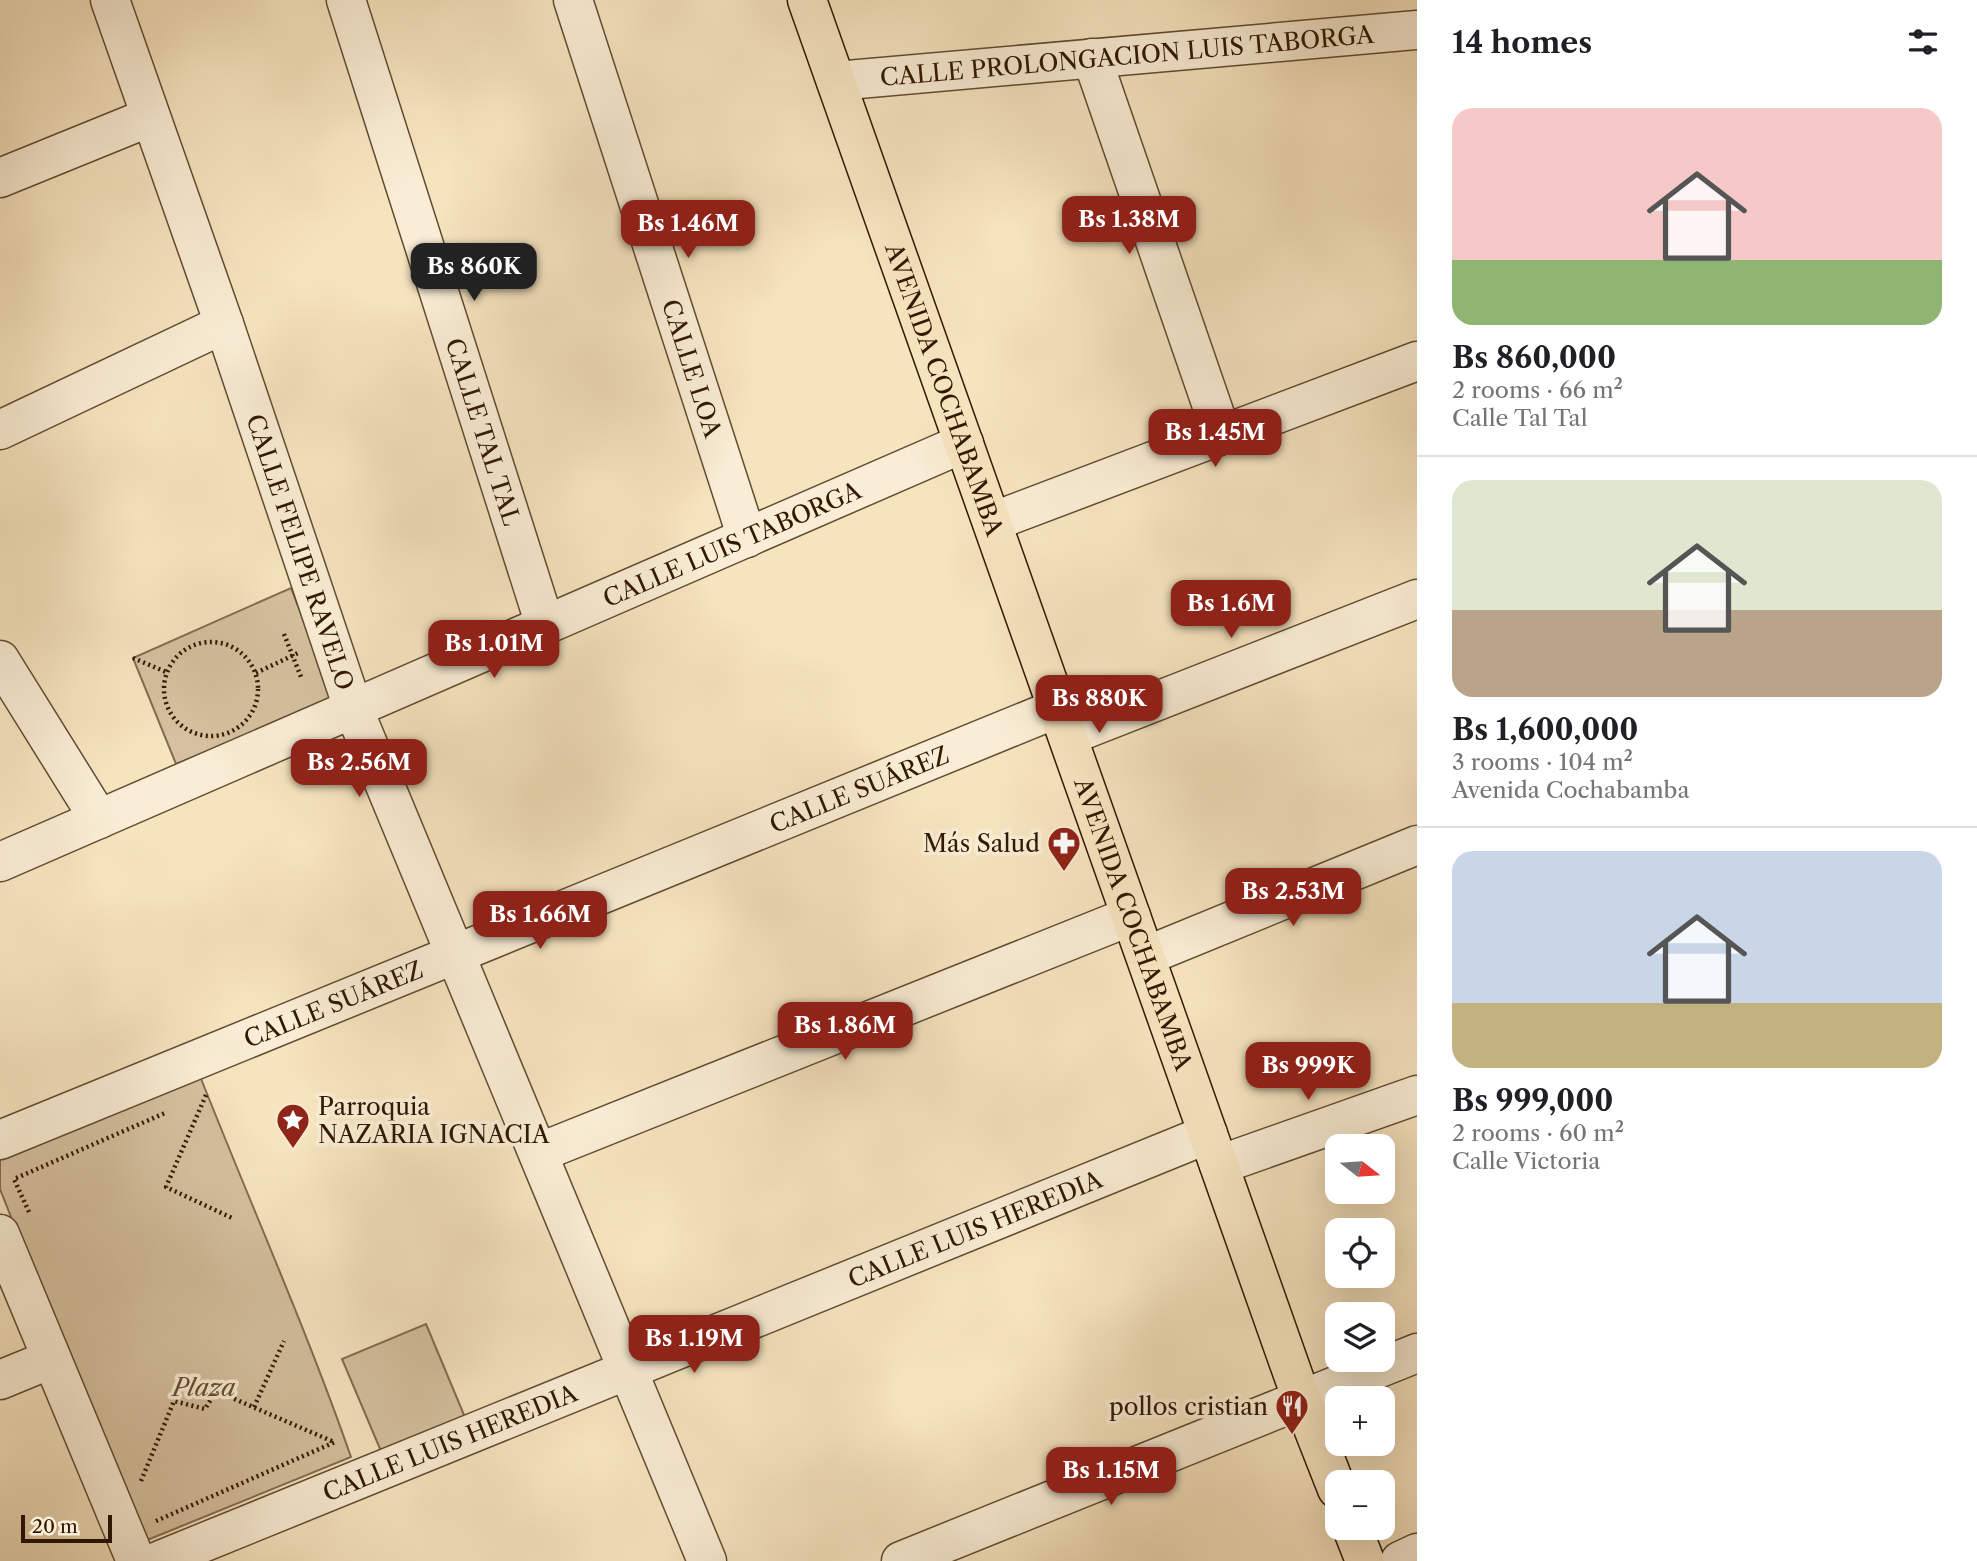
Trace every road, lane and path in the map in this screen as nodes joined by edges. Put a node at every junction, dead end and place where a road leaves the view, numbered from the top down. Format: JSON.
{"nodes":[{"id":1,"x":110,"y":0,"type":"edge"},
{"id":2,"x":346,"y":0,"type":"edge"},
{"id":3,"x":573,"y":0,"type":"edge"},
{"id":4,"x":807,"y":0,"type":"edge"},
{"id":5,"x":1417,"y":30,"type":"edge"},
{"id":6,"x":1092,"y":58,"type":"junction"},
{"id":7,"x":836,"y":81,"type":"junction"},
{"id":8,"x":150,"y":117,"type":"junction"},
{"id":9,"x":0,"y":178,"type":"edge"},
{"id":10,"x":225,"y":324,"type":"junction"},
{"id":11,"x":1417,"y":361,"type":"edge"},
{"id":12,"x":0,"y":430,"type":"edge"},
{"id":13,"x":1222,"y":435,"type":"junction"},
{"id":14,"x":964,"y":443,"type":"junction"},
{"id":15,"x":992,"y":522,"type":"junction"},
{"id":16,"x":747,"y":538,"type":"junction"},
{"id":17,"x":1417,"y":598,"type":"edge"},
{"id":18,"x":545,"y":625,"type":"junction"},
{"id":19,"x":284,"y":634,"type":"dead end"},
{"id":20,"x":330,"y":639,"type":"junction"},
{"id":21,"x":293,"y":655,"type":"junction"},
{"id":22,"x":134,"y":657,"type":"dead end"},
{"id":23,"x":0,"y":660,"type":"edge"},
{"id":24,"x":166,"y":672,"type":"junction"},
{"id":25,"x":256,"y":673,"type":"junction"},
{"id":26,"x":302,"y":677,"type":"dead end"},
{"id":27,"x":353,"y":709,"type":"junction"},
{"id":28,"x":1063,"y":722,"type":"junction"},
{"id":29,"x":99,"y":819,"type":"junction"},
{"id":30,"x":1414,"y":856,"type":"edge"},
{"id":31,"x":0,"y":862,"type":"edge"},
{"id":32,"x":1131,"y":916,"type":"junction"},
{"id":33,"x":455,"y":954,"type":"junction"},
{"id":34,"x":1146,"y":956,"type":"junction"},
{"id":35,"x":1417,"y":1095,"type":"edge"},
{"id":36,"x":194,"y":1100,"type":"dead end"},
{"id":37,"x":170,"y":1111,"type":"dead end"},
{"id":38,"x":0,"y":1140,"type":"edge"},
{"id":39,"x":1214,"y":1149,"type":"junction"},
{"id":40,"x":538,"y":1153,"type":"junction"},
{"id":41,"x":232,"y":1218,"type":"dead end"},
{"id":42,"x":17,"y":1229,"type":"edge"},
{"id":43,"x":285,"y":1341,"type":"dead end"},
{"id":44,"x":1417,"y":1353,"type":"edge"},
{"id":45,"x":51,"y":1359,"type":"junction"},
{"id":46,"x":627,"y":1370,"type":"junction"},
{"id":47,"x":0,"y":1380,"type":"edge"},
{"id":48,"x":1303,"y":1400,"type":"junction"},
{"id":49,"x":254,"y":1407,"type":"junction"},
{"id":50,"x":1330,"y":1470,"type":"edge"},
{"id":51,"x":131,"y":1480,"type":"dead end"},
{"id":52,"x":150,"y":1509,"type":"dead end"},
{"id":53,"x":1357,"y":1540,"type":"edge"},
{"id":54,"x":1417,"y":1553,"type":"edge"},
{"id":55,"x":135,"y":1561,"type":"edge"},
{"id":56,"x":158,"y":1561,"type":"edge"},
{"id":57,"x":707,"y":1561,"type":"edge"},
{"id":58,"x":901,"y":1561,"type":"edge"},
{"id":59,"x":1365,"y":1561,"type":"edge"},
{"id":60,"x":1400,"y":1561,"type":"edge"}],
"edges":[{"from":1,"to":8,"type":"street","name":"CALLE FELIPE RAVELO"},
{"from":2,"to":18,"type":"street","name":"CALLE TAL TAL"},
{"from":3,"to":16,"type":"street","name":"CALLE LOA"},
{"from":4,"to":7,"type":"main road","name":"AVENIDA COCHABAMBA"},
{"from":5,"to":6,"type":"street","name":"CALLE PROLONGACION LUIS TABORGA"},
{"from":6,"to":7,"type":"street","name":"CALLE PROLONGACION LUIS TABORGA"},
{"from":6,"to":13,"type":"street"},
{"from":7,"to":14,"type":"main road","name":"AVENIDA COCHABAMBA"},
{"from":8,"to":9,"type":"street"},
{"from":8,"to":10,"type":"street","name":"CALLE FELIPE RAVELO"},
{"from":10,"to":12,"type":"street"},
{"from":10,"to":20,"type":"street","name":"CALLE FELIPE RAVELO"},
{"from":11,"to":13,"type":"street"},
{"from":13,"to":15,"type":"street"},
{"from":14,"to":15,"type":"main road","name":"AVENIDA COCHABAMBA"},
{"from":14,"to":16,"type":"street","name":"CALLE LUIS TABORGA"},
{"from":15,"to":28,"type":"main road","name":"AVENIDA COCHABAMBA"},
{"from":16,"to":18,"type":"street","name":"CALLE LUIS TABORGA"},
{"from":17,"to":28,"type":"street","name":"CALLE SUÁREZ"},
{"from":18,"to":27,"type":"street","name":"CALLE LUIS TABORGA"},
{"from":19,"to":21,"type":"path"},
{"from":20,"to":21,"type":"path"},
{"from":20,"to":27,"type":"street","name":"CALLE FELIPE RAVELO"},
{"from":21,"to":25,"type":"path"},
{"from":21,"to":26,"type":"path"},
{"from":22,"to":24,"type":"path"},
{"from":23,"to":29,"type":"street"},
{"from":24,"to":25,"type":"path"},
{"from":24,"to":25,"type":"path"},
{"from":27,"to":29,"type":"street","name":"CALLE LUIS TABORGA"},
{"from":27,"to":33,"type":"street","name":"CALLE FELIPE RAVELO"},
{"from":28,"to":32,"type":"main road","name":"AVENIDA COCHABAMBA"},
{"from":28,"to":33,"type":"street","name":"CALLE SUÁREZ"},
{"from":29,"to":31,"type":"street","name":"CALLE LUIS TABORGA"},
{"from":30,"to":34,"type":"street"},
{"from":32,"to":34,"type":"main road","name":"AVENIDA COCHABAMBA"},
{"from":32,"to":40,"type":"street"},
{"from":33,"to":38,"type":"street","name":"CALLE SUÁREZ"},
{"from":33,"to":40,"type":"street","name":"CALLE FELIPE RAVELO"},
{"from":34,"to":39,"type":"main road","name":"AVENIDA COCHABAMBA"},
{"from":35,"to":39,"type":"street","name":"CALLE LUIS HEREDIA"},
{"from":36,"to":41,"type":"path"},
{"from":37,"to":42,"type":"path"},
{"from":39,"to":46,"type":"street","name":"CALLE LUIS HEREDIA"},
{"from":39,"to":48,"type":"main road","name":"AVENIDA COCHABAMBA"},
{"from":40,"to":46,"type":"street","name":"CALLE FELIPE RAVELO"},
{"from":42,"to":45,"type":"street"},
{"from":43,"to":49,"type":"path"},
{"from":44,"to":48,"type":"street"},
{"from":45,"to":47,"type":"street"},
{"from":45,"to":55,"type":"street"},
{"from":46,"to":56,"type":"street","name":"CALLE LUIS HEREDIA"},
{"from":46,"to":57,"type":"street","name":"CALLE FELIPE RAVELO"},
{"from":48,"to":50,"type":"main road","name":"AVENIDA COCHABAMBA"},
{"from":48,"to":58,"type":"street"},
{"from":49,"to":51,"type":"path"},
{"from":49,"to":52,"type":"path"},
{"from":53,"to":59,"type":"main road"},
{"from":54,"to":60,"type":"street"}]}
